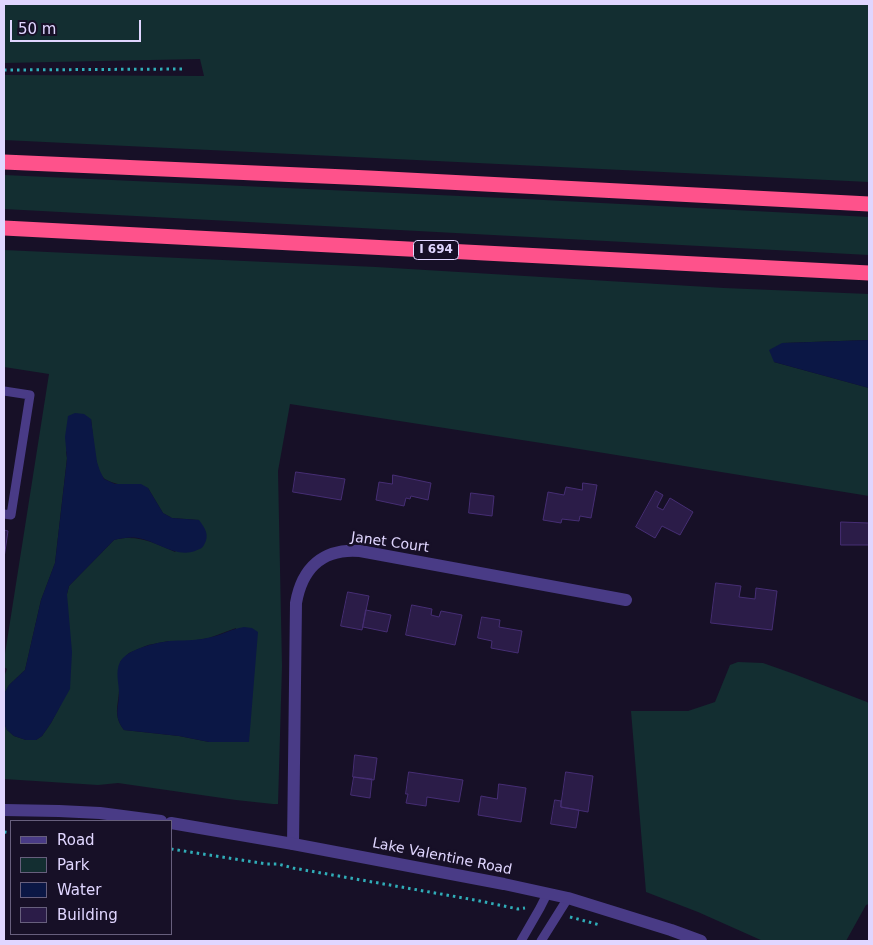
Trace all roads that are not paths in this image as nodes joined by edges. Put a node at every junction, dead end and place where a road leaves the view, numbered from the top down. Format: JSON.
{"nodes":[{"id":1,"x":4,"y":162,"type":"edge"},
{"id":2,"x":869,"y":204,"type":"edge"},
{"id":3,"x":4,"y":228,"type":"edge"},
{"id":4,"x":869,"y":273,"type":"edge"},
{"id":5,"x":4,"y":391,"type":"edge"},
{"id":6,"x":4,"y":514,"type":"edge"},
{"id":7,"x":626,"y":600,"type":"dead end"},
{"id":8,"x":4,"y":810,"type":"edge"},
{"id":9,"x":153,"y":820,"type":"edge"},
{"id":10,"x":172,"y":823,"type":"edge"},
{"id":11,"x":294,"y":844,"type":"junction"},
{"id":12,"x":547,"y":894,"type":"junction"},
{"id":13,"x":568,"y":898,"type":"junction"},
{"id":14,"x":521,"y":941,"type":"edge"},
{"id":15,"x":541,"y":941,"type":"edge"},
{"id":16,"x":701,"y":941,"type":"edge"}],
"edges":[{"from":1,"to":2,"type":"highway"},
{"from":3,"to":4,"type":"highway","number":"I 694"},
{"from":5,"to":6,"type":"lane"},
{"from":7,"to":11,"type":"street","name":"Janet Court"},
{"from":8,"to":9,"type":"street"},
{"from":10,"to":11,"type":"street","name":"Lake Valentine Road"},
{"from":11,"to":12,"type":"street","name":"Lake Valentine Road"},
{"from":12,"to":13,"type":"street","name":"Lake Valentine Road"},
{"from":12,"to":14,"type":"lane"},
{"from":13,"to":15,"type":"lane"},
{"from":13,"to":16,"type":"street","name":"Lake Valentine Road"}]}
